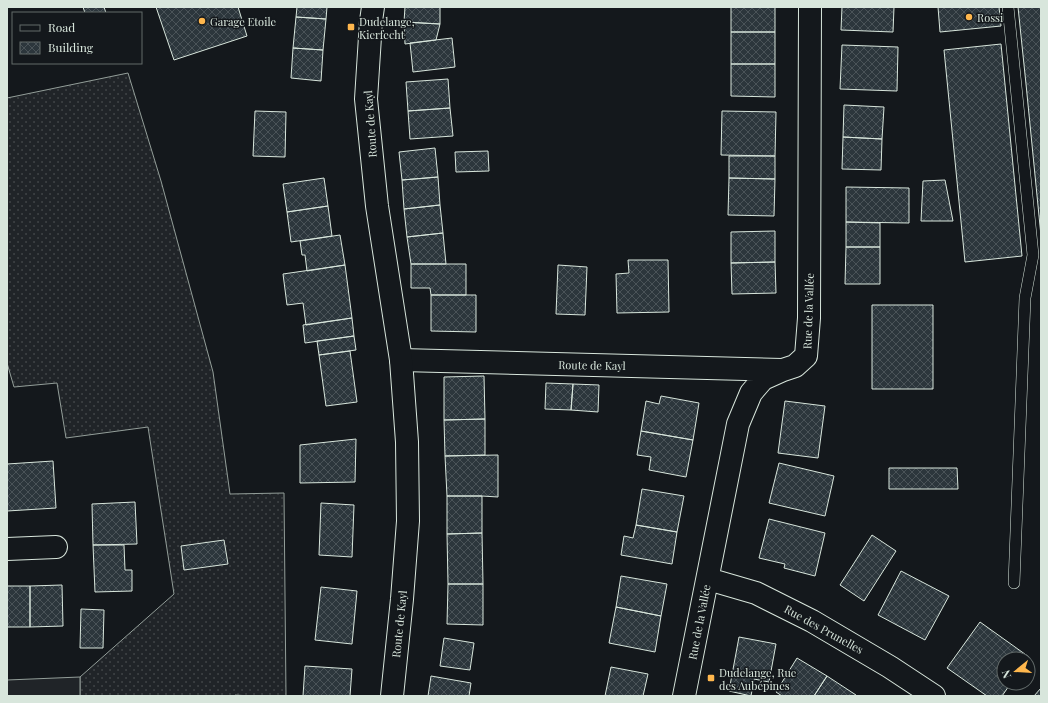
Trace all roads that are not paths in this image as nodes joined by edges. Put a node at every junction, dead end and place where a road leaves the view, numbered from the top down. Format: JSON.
{"nodes":[{"id":1,"x":373,"y":7,"type":"edge"},
{"id":2,"x":810,"y":7,"type":"edge"},
{"id":3,"x":1008,"y":7,"type":"edge"},
{"id":4,"x":401,"y":360,"type":"junction"},
{"id":5,"x":783,"y":370,"type":"junction"},
{"id":6,"x":56,"y":547,"type":"dead end"},
{"id":7,"x":7,"y":549,"type":"edge"},
{"id":8,"x":708,"y":579,"type":"junction"},
{"id":9,"x":1014,"y":583,"type":"dead end"},
{"id":10,"x":392,"y":696,"type":"edge"},
{"id":11,"x":684,"y":696,"type":"edge"},
{"id":12,"x":934,"y":696,"type":"edge"}],
"edges":[{"from":1,"to":4,"type":"street","name":"Route de Kayl"},
{"from":2,"to":5,"type":"street","name":"Rue de la Vallée"},
{"from":3,"to":9,"type":"lane"},
{"from":4,"to":5,"type":"street","name":"Route de Kayl"},
{"from":4,"to":10,"type":"street","name":"Route de Kayl"},
{"from":5,"to":8,"type":"street","name":"Rue de la Vallée"},
{"from":6,"to":7,"type":"street"},
{"from":8,"to":11,"type":"street","name":"Rue de la Vallée"},
{"from":8,"to":12,"type":"street","name":"Rue des Prunelles"}]}
